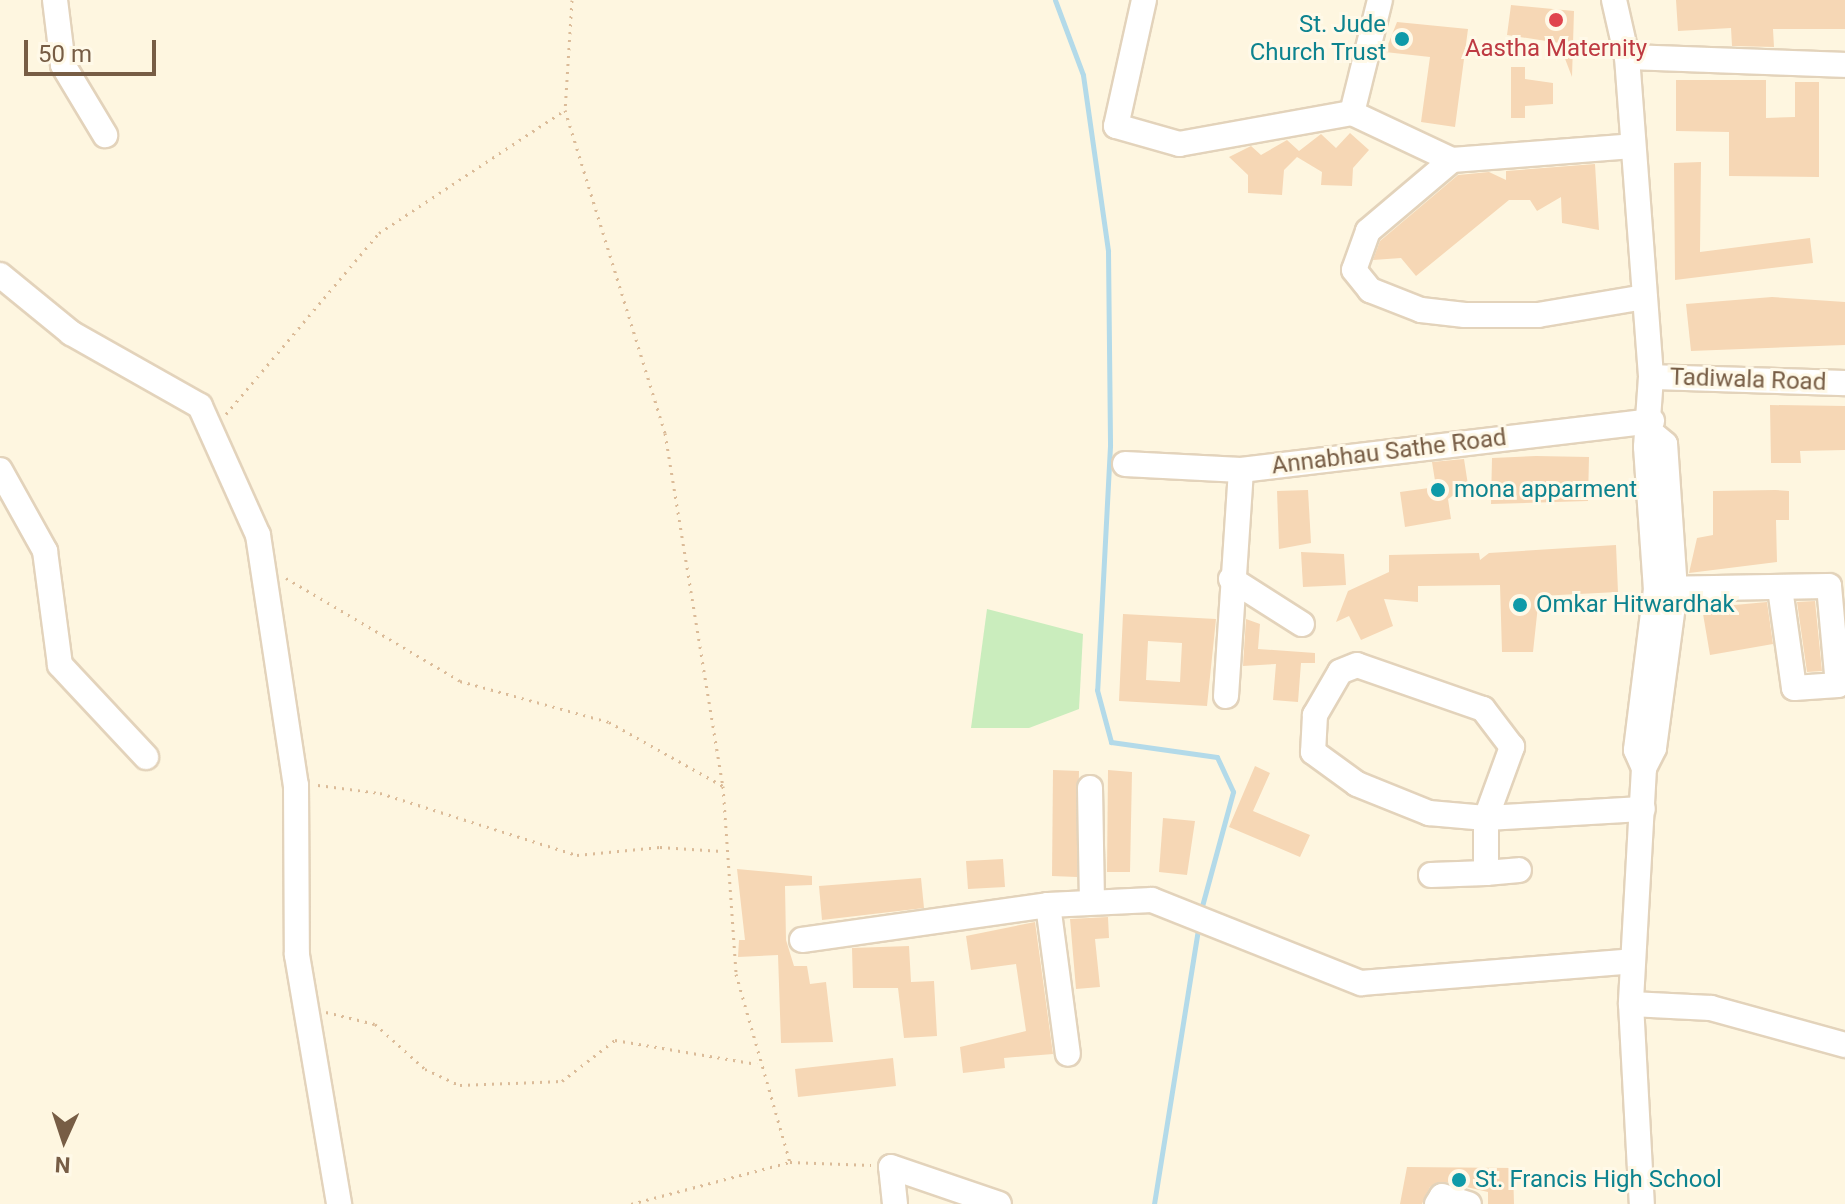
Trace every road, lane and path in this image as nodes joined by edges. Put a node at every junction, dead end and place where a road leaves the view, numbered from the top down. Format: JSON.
{"nodes":[{"id":1,"x":55,"y":0,"type":"edge"},
{"id":2,"x":572,"y":0,"type":"edge"},
{"id":3,"x":1144,"y":0,"type":"edge"},
{"id":4,"x":1380,"y":0,"type":"edge"},
{"id":5,"x":1619,"y":6,"type":"edge"},
{"id":6,"x":1627,"y":57,"type":"junction"},
{"id":7,"x":1845,"y":65,"type":"edge"},
{"id":8,"x":565,"y":110,"type":"junction"},
{"id":9,"x":1352,"y":113,"type":"junction"},
{"id":10,"x":105,"y":135,"type":"dead end"},
{"id":11,"x":1632,"y":146,"type":"junction"},
{"id":12,"x":1452,"y":160,"type":"junction"},
{"id":13,"x":0,"y":275,"type":"edge"},
{"id":14,"x":1644,"y":297,"type":"junction"},
{"id":15,"x":1651,"y":377,"type":"junction"},
{"id":16,"x":1845,"y":383,"type":"edge"},
{"id":17,"x":1652,"y":427,"type":"junction"},
{"id":18,"x":214,"y":428,"type":"junction"},
{"id":19,"x":1125,"y":464,"type":"dead end"},
{"id":20,"x":0,"y":470,"type":"edge"},
{"id":21,"x":1241,"y":470,"type":"junction"},
{"id":22,"x":263,"y":565,"type":"junction"},
{"id":23,"x":1231,"y":579,"type":"junction"},
{"id":24,"x":1780,"y":588,"type":"dead end"},
{"id":25,"x":1665,"y":590,"type":"junction"},
{"id":26,"x":1302,"y":624,"type":"dead end"},
{"id":27,"x":1223,"y":696,"type":"dead end"},
{"id":28,"x":146,"y":757,"type":"dead end"},
{"id":29,"x":296,"y":785,"type":"junction"},
{"id":30,"x":723,"y":786,"type":"junction"},
{"id":31,"x":1090,"y":788,"type":"dead end"},
{"id":32,"x":1643,"y":809,"type":"junction"},
{"id":33,"x":1486,"y":818,"type":"junction"},
{"id":34,"x":722,"y":851,"type":"junction"},
{"id":35,"x":1519,"y":870,"type":"dead end"},
{"id":36,"x":1486,"y":873,"type":"junction"},
{"id":37,"x":1431,"y":875,"type":"dead end"},
{"id":38,"x":1092,"y":902,"type":"junction"},
{"id":39,"x":1048,"y":905,"type":"junction"},
{"id":40,"x":802,"y":940,"type":"dead end"},
{"id":41,"x":1632,"y":961,"type":"junction"},
{"id":42,"x":1631,"y":1004,"type":"junction"},
{"id":43,"x":308,"y":1012,"type":"junction"},
{"id":44,"x":1845,"y":1045,"type":"edge"},
{"id":45,"x":1068,"y":1054,"type":"dead end"},
{"id":46,"x":757,"y":1064,"type":"junction"},
{"id":47,"x":790,"y":1162,"type":"junction"},
{"id":48,"x":891,"y":1167,"type":"junction"},
{"id":49,"x":339,"y":1204,"type":"edge"},
{"id":50,"x":631,"y":1204,"type":"edge"},
{"id":51,"x":895,"y":1204,"type":"edge"},
{"id":52,"x":999,"y":1204,"type":"edge"},
{"id":53,"x":1437,"y":1204,"type":"edge"},
{"id":54,"x":1469,"y":1204,"type":"edge"},
{"id":55,"x":1642,"y":1204,"type":"edge"}],
"edges":[{"from":1,"to":10,"type":"street"},
{"from":2,"to":8,"type":"path"},
{"from":3,"to":9,"type":"street"},
{"from":4,"to":9,"type":"street"},
{"from":5,"to":6,"type":"street"},
{"from":6,"to":7,"type":"street"},
{"from":6,"to":11,"type":"street"},
{"from":8,"to":18,"type":"path"},
{"from":8,"to":30,"type":"path"},
{"from":9,"to":12,"type":"street"},
{"from":11,"to":12,"type":"street"},
{"from":11,"to":14,"type":"street"},
{"from":12,"to":14,"type":"street"},
{"from":13,"to":18,"type":"street"},
{"from":14,"to":15,"type":"street"},
{"from":15,"to":16,"type":"street","name":"Tadiwala Road"},
{"from":15,"to":17,"type":"street"},
{"from":17,"to":21,"type":"street","name":"Annabhau Sathe Road"},
{"from":17,"to":25,"type":"street"},
{"from":18,"to":22,"type":"street"},
{"from":19,"to":21,"type":"street","name":"Annabhau Sathe Road"},
{"from":20,"to":28,"type":"street"},
{"from":21,"to":23,"type":"street"},
{"from":22,"to":29,"type":"street"},
{"from":22,"to":30,"type":"path"},
{"from":23,"to":26,"type":"street"},
{"from":23,"to":27,"type":"street"},
{"from":24,"to":25,"type":"street"},
{"from":25,"to":32,"type":"street"},
{"from":29,"to":34,"type":"path"},
{"from":29,"to":43,"type":"street"},
{"from":30,"to":34,"type":"path"},
{"from":31,"to":38,"type":"street"},
{"from":32,"to":33,"type":"street"},
{"from":32,"to":41,"type":"street"},
{"from":33,"to":33,"type":"street"},
{"from":33,"to":36,"type":"street"},
{"from":34,"to":46,"type":"path"},
{"from":35,"to":36,"type":"street"},
{"from":36,"to":37,"type":"street"},
{"from":38,"to":39,"type":"street"},
{"from":38,"to":41,"type":"street"},
{"from":39,"to":40,"type":"street"},
{"from":39,"to":45,"type":"street"},
{"from":41,"to":42,"type":"street"},
{"from":42,"to":44,"type":"street"},
{"from":42,"to":55,"type":"street"},
{"from":43,"to":46,"type":"path"},
{"from":43,"to":49,"type":"street"},
{"from":46,"to":47,"type":"path"},
{"from":47,"to":48,"type":"path"},
{"from":47,"to":50,"type":"path"},
{"from":48,"to":51,"type":"street"},
{"from":48,"to":52,"type":"street"},
{"from":53,"to":54,"type":"street"}]}
